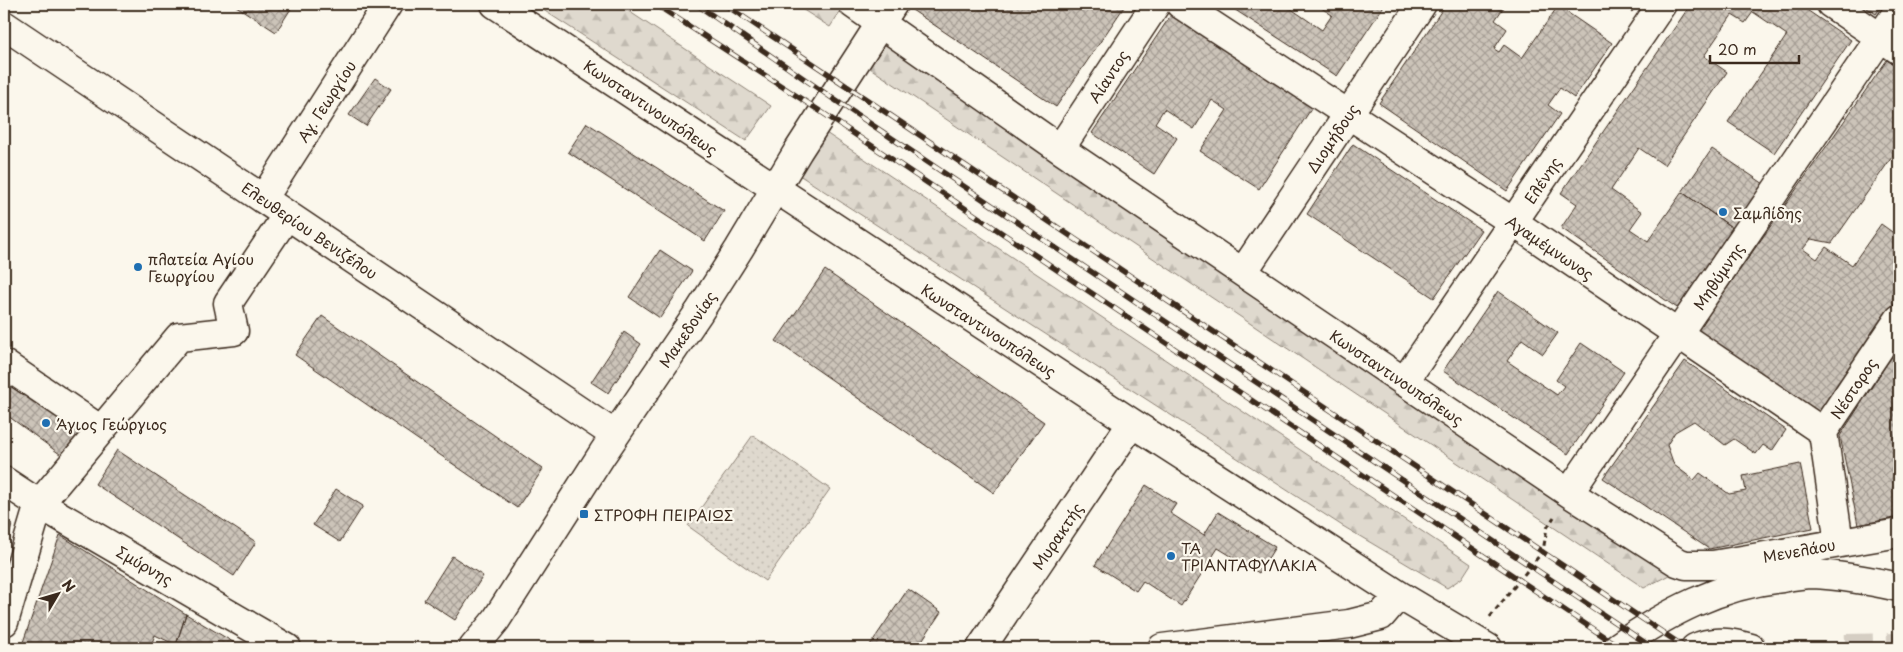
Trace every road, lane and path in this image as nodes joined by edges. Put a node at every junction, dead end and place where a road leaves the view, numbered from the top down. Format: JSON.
{"nodes":[{"id":1,"x":388,"y":4,"type":"edge"},
{"id":2,"x":495,"y":4,"type":"edge"},
{"id":3,"x":853,"y":4,"type":"edge"},
{"id":4,"x":1156,"y":4,"type":"edge"},
{"id":5,"x":1180,"y":4,"type":"edge"},
{"id":6,"x":1422,"y":4,"type":"edge"},
{"id":7,"x":1662,"y":4,"type":"edge"},
{"id":8,"x":1831,"y":4,"type":"edge"},
{"id":9,"x":1899,"y":10,"type":"edge"},
{"id":10,"x":887,"y":13,"type":"edge"},
{"id":11,"x":4,"y":25,"type":"edge"},
{"id":12,"x":1890,"y":44,"type":"edge"},
{"id":13,"x":1349,"y":113,"type":"junction"},
{"id":14,"x":1060,"y":149,"type":"junction"},
{"id":15,"x":775,"y":189,"type":"junction"},
{"id":16,"x":263,"y":199,"type":"junction"},
{"id":17,"x":287,"y":215,"type":"junction"},
{"id":18,"x":1513,"y":222,"type":"junction"},
{"id":19,"x":1242,"y":272,"type":"junction"},
{"id":20,"x":1899,"y":319,"type":"edge"},
{"id":21,"x":1678,"y":334,"type":"junction"},
{"id":22,"x":4,"y":364,"type":"edge"},
{"id":23,"x":1404,"y":382,"type":"junction"},
{"id":24,"x":1132,"y":424,"type":"junction"},
{"id":25,"x":101,"y":430,"type":"junction"},
{"id":26,"x":1823,"y":432,"type":"junction"},
{"id":27,"x":615,"y":435,"type":"junction"},
{"id":28,"x":4,"y":481,"type":"edge"},
{"id":29,"x":1570,"y":493,"type":"junction"},
{"id":30,"x":39,"y":504,"type":"junction"},
{"id":31,"x":1899,"y":534,"type":"edge"},
{"id":32,"x":1839,"y":543,"type":"junction"},
{"id":33,"x":1699,"y":566,"type":"joint"},
{"id":34,"x":1899,"y":587,"type":"edge"},
{"id":35,"x":1399,"y":595,"type":"junction"},
{"id":36,"x":4,"y":622,"type":"edge"},
{"id":37,"x":1481,"y":644,"type":"edge"},
{"id":38,"x":287,"y":648,"type":"edge"},
{"id":39,"x":474,"y":648,"type":"edge"},
{"id":40,"x":981,"y":648,"type":"edge"},
{"id":41,"x":1162,"y":648,"type":"edge"},
{"id":42,"x":1616,"y":648,"type":"edge"},
{"id":43,"x":1695,"y":648,"type":"edge"},
{"id":44,"x":1751,"y":648,"type":"edge"}],
"edges":[{"from":1,"to":16,"type":"street","name":"Αγ. Γεωργίου"},
{"from":2,"to":15,"type":"street","name":"Κωνσταντινουπόλεως"},
{"from":3,"to":10,"type":"street","name":"Κωνσταντινουπόλεως"},
{"from":4,"to":14,"type":"street","name":"Αίαντος"},
{"from":5,"to":13,"type":"street","name":"Αγαμέμνωνος"},
{"from":6,"to":13,"type":"street","name":"Διομήδους"},
{"from":7,"to":18,"type":"street","name":"Ελένης"},
{"from":8,"to":12,"type":"street"},
{"from":9,"to":12,"type":"street","name":"Μηθύμνης"},
{"from":10,"to":14,"type":"street","name":"Κωνσταντινουπόλεως"},
{"from":10,"to":15,"type":"street","name":"Μακεδονίας"},
{"from":11,"to":16,"type":"street","name":"Ελευθερίου Βενιζέλου"},
{"from":12,"to":21,"type":"street","name":"Μηθύμνης"},
{"from":13,"to":18,"type":"street","name":"Αγαμέμνωνος"},
{"from":13,"to":19,"type":"street","name":"Διομήδους"},
{"from":14,"to":19,"type":"street","name":"Κωνσταντινουπόλεως"},
{"from":15,"to":24,"type":"street","name":"Κωνσταντινουπόλεως"},
{"from":15,"to":27,"type":"street","name":"Μακεδονίας"},
{"from":16,"to":17,"type":"street","name":"Ελευθερίου Βενιζέλου"},
{"from":17,"to":25,"type":"street"},
{"from":17,"to":27,"type":"street","name":"Ελευθερίου Βενιζέλου"},
{"from":18,"to":21,"type":"street","name":"Αγαμέμνωνος"},
{"from":18,"to":23,"type":"street","name":"Ελένης"},
{"from":19,"to":23,"type":"street","name":"Κωνσταντινουπόλεως"},
{"from":20,"to":26,"type":"street","name":"Νέστορος"},
{"from":21,"to":26,"type":"street","name":"Αγαμέμνωνος"},
{"from":21,"to":29,"type":"street","name":"Μηθύμνης"},
{"from":22,"to":25,"type":"street"},
{"from":23,"to":29,"type":"street","name":"Κωνσταντινουπόλεως"},
{"from":24,"to":35,"type":"street","name":"Κωνσταντινουπόλεως"},
{"from":24,"to":40,"type":"street","name":"Μυρακτής"},
{"from":25,"to":30,"type":"street"},
{"from":26,"to":32,"type":"street"},
{"from":27,"to":39,"type":"street","name":"Μακεδονίας"},
{"from":28,"to":30,"type":"street","name":"Σμύρνης"},
{"from":29,"to":33,"type":"street","name":"Κωνσταντινουπόλεως"},
{"from":29,"to":37,"type":"path"},
{"from":30,"to":36,"type":"street"},
{"from":30,"to":38,"type":"street","name":"Σμύρνης"},
{"from":31,"to":32,"type":"street","name":"Μενελάου"},
{"from":32,"to":33,"type":"street","name":"Μενελάου"},
{"from":34,"to":42,"type":"street"},
{"from":35,"to":37,"type":"street","name":"Κωνσταντινουπόλεως"},
{"from":35,"to":41,"type":"street"},
{"from":43,"to":44,"type":"street"}]}
